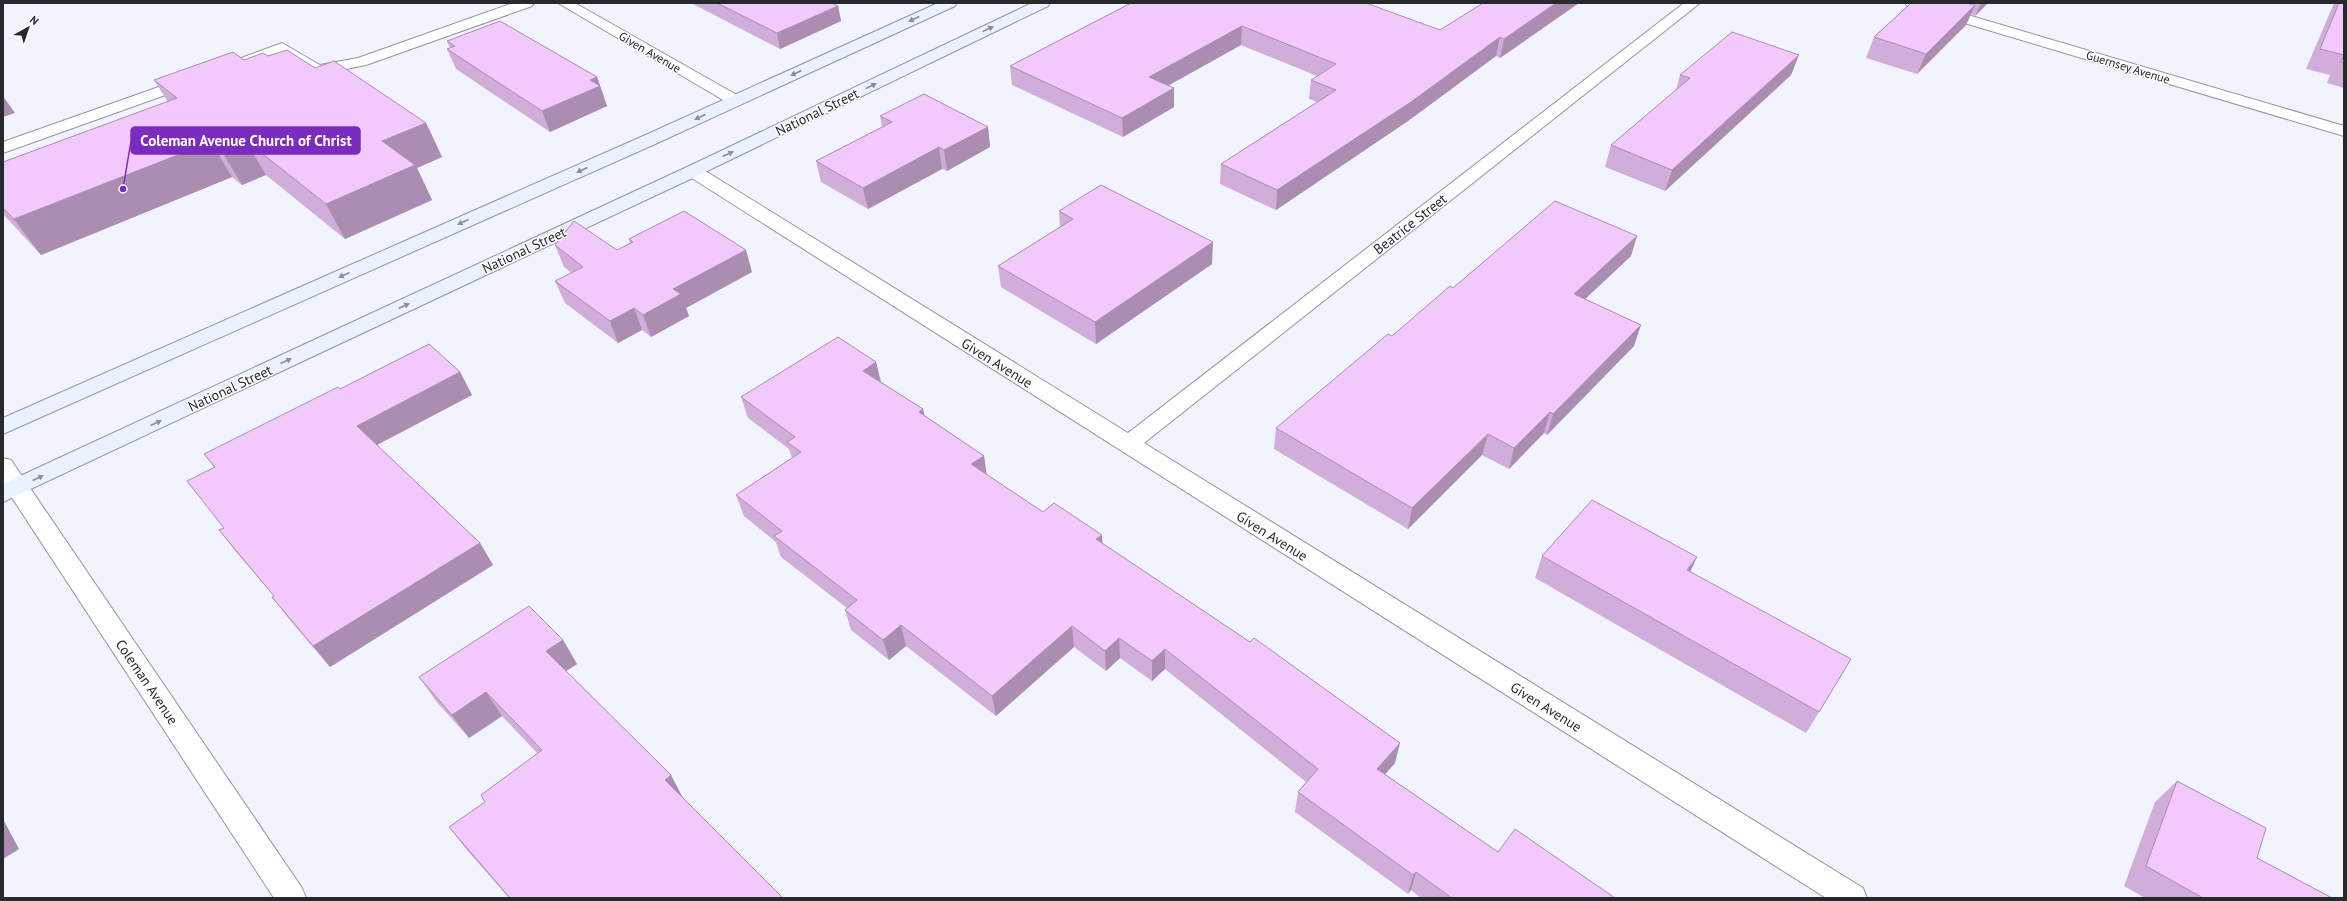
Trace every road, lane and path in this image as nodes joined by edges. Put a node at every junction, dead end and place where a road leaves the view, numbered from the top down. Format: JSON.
{"nodes":[{"id":1,"x":527,"y":3,"type":"edge"},
{"id":2,"x":565,"y":3,"type":"edge"},
{"id":3,"x":950,"y":3,"type":"edge"},
{"id":4,"x":1043,"y":3,"type":"edge"},
{"id":5,"x":1693,"y":3,"type":"edge"},
{"id":6,"x":1912,"y":3,"type":"edge"},
{"id":7,"x":223,"y":69,"type":"edge"},
{"id":8,"x":201,"y":77,"type":"edge"},
{"id":9,"x":736,"y":101,"type":"junction"},
{"id":10,"x":2344,"y":131,"type":"edge"},
{"id":11,"x":3,"y":148,"type":"edge"},
{"id":12,"x":693,"y":171,"type":"junction"},
{"id":13,"x":3,"y":427,"type":"edge"},
{"id":14,"x":1127,"y":445,"type":"junction"},
{"id":15,"x":3,"y":466,"type":"edge"},
{"id":16,"x":10,"y":491,"type":"edge"},
{"id":17,"x":290,"y":898,"type":"edge"},
{"id":18,"x":1852,"y":898,"type":"edge"}],
"edges":[{"from":1,"to":7,"type":"street"},
{"from":2,"to":9,"type":"street","name":"Given Avenue"},
{"from":3,"to":9,"type":"main road","one_way":true},
{"from":12,"to":4,"type":"main road","name":"National Street","one_way":true},
{"from":5,"to":14,"type":"street","name":"Beatrice Street"},
{"from":6,"to":10,"type":"street","name":"Guernsey Avenue"},
{"from":8,"to":11,"type":"street"},
{"from":9,"to":13,"type":"main road","one_way":true},
{"from":12,"to":14,"type":"street","name":"Given Avenue"},
{"from":16,"to":12,"type":"main road","name":"National Street","one_way":true},
{"from":14,"to":18,"type":"street","name":"Given Avenue"},
{"from":15,"to":16,"type":"street","name":"Coleman Avenue"},
{"from":16,"to":17,"type":"street","name":"Coleman Avenue"}]}
